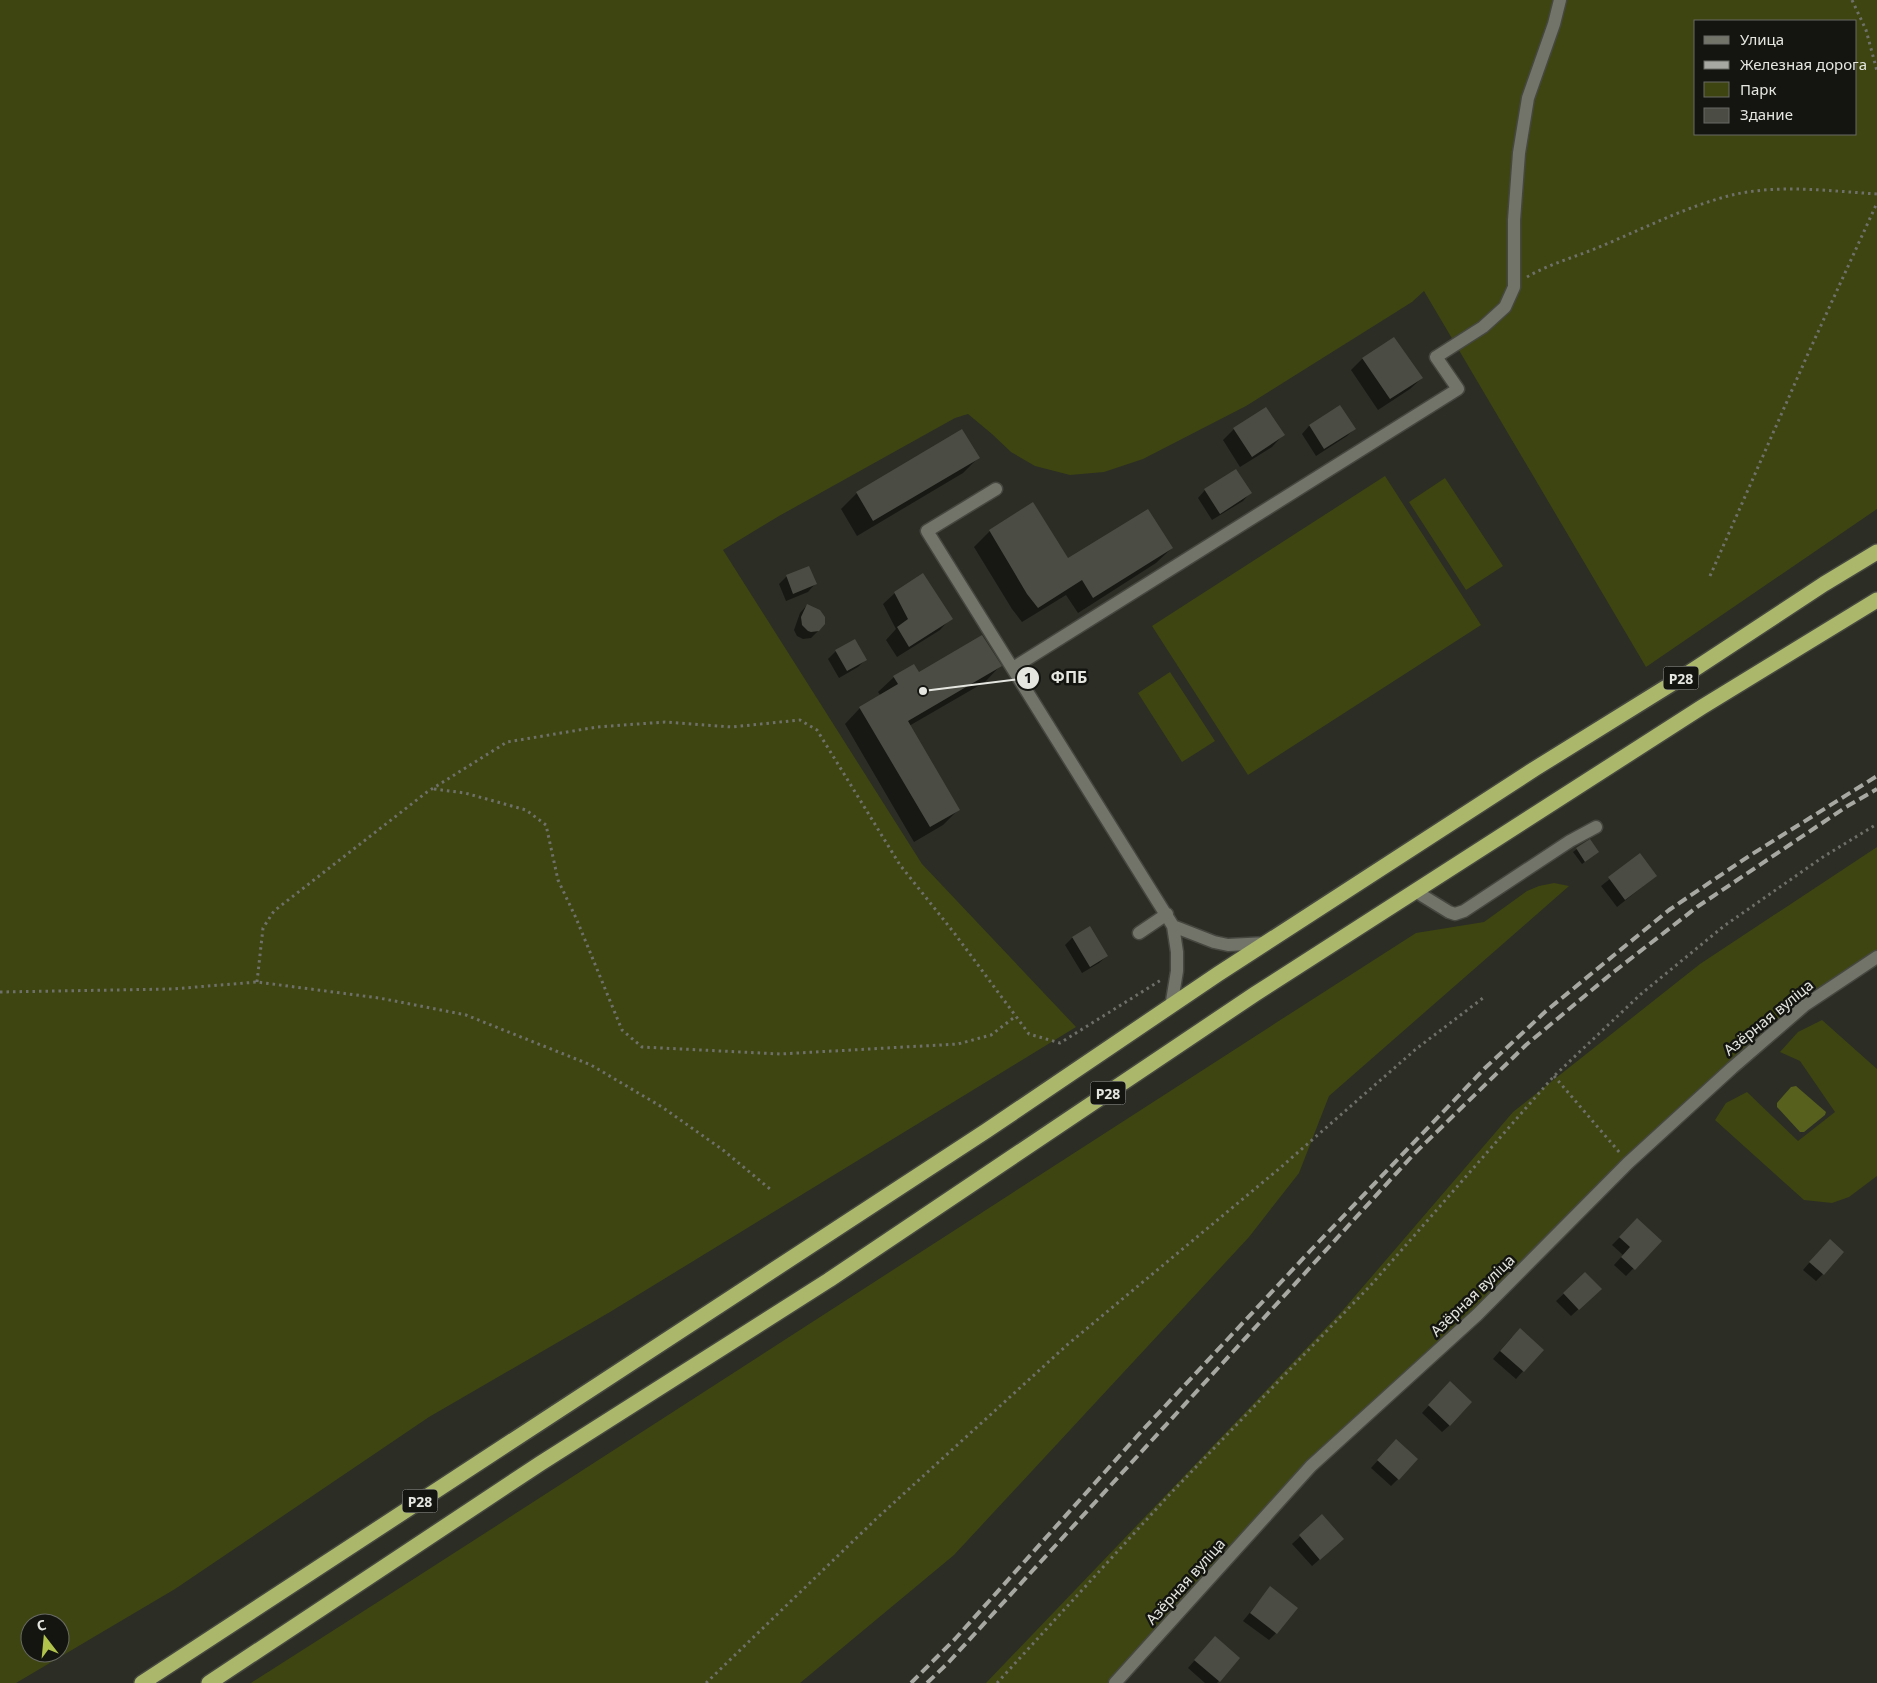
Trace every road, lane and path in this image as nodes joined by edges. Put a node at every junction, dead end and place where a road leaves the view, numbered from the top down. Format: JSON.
{"nodes":[{"id":1,"x":1560,"y":0,"type":"edge"},
{"id":2,"x":1852,"y":0,"type":"edge"},
{"id":3,"x":1877,"y":71,"type":"edge"},
{"id":4,"x":1877,"y":194,"type":"edge"},
{"id":5,"x":1877,"y":204,"type":"edge"},
{"id":6,"x":1514,"y":287,"type":"junction"},
{"id":7,"x":996,"y":488,"type":"dead end"},
{"id":8,"x":1877,"y":552,"type":"edge"},
{"id":9,"x":1710,"y":576,"type":"dead end"},
{"id":10,"x":1877,"y":600,"type":"edge"},
{"id":11,"x":1013,"y":668,"type":"junction"},
{"id":12,"x":433,"y":789,"type":"junction"},
{"id":13,"x":1877,"y":824,"type":"edge"},
{"id":14,"x":1596,"y":827,"type":"dead end"},
{"id":15,"x":1415,"y":891,"type":"junction"},
{"id":16,"x":1167,"y":914,"type":"junction"},
{"id":17,"x":1173,"y":926,"type":"junction"},
{"id":18,"x":1139,"y":933,"type":"dead end"},
{"id":19,"x":1267,"y":943,"type":"junction"},
{"id":20,"x":1877,"y":957,"type":"edge"},
{"id":21,"x":1177,"y":971,"type":"junction"},
{"id":22,"x":257,"y":982,"type":"junction"},
{"id":23,"x":0,"y":992,"type":"edge"},
{"id":24,"x":1484,"y":998,"type":"dead end"},
{"id":25,"x":1171,"y":1008,"type":"junction"},
{"id":26,"x":1016,"y":1016,"type":"junction"},
{"id":27,"x":1554,"y":1076,"type":"junction"},
{"id":28,"x":1628,"y":1163,"type":"junction"},
{"id":29,"x":770,"y":1189,"type":"dead end"},
{"id":30,"x":142,"y":1683,"type":"edge"},
{"id":31,"x":209,"y":1683,"type":"edge"},
{"id":32,"x":706,"y":1683,"type":"edge"},
{"id":33,"x":997,"y":1683,"type":"edge"},
{"id":34,"x":1115,"y":1683,"type":"edge"}],
"edges":[{"from":1,"to":6,"type":"street"},
{"from":2,"to":3,"type":"path"},
{"from":4,"to":6,"type":"path"},
{"from":5,"to":9,"type":"path"},
{"from":6,"to":11,"type":"street"},
{"from":7,"to":11,"type":"street"},
{"from":8,"to":19,"type":"highway","number":"Р28"},
{"from":10,"to":15,"type":"highway","number":"Р28"},
{"from":11,"to":16,"type":"street"},
{"from":12,"to":22,"type":"path"},
{"from":12,"to":26,"type":"path"},
{"from":12,"to":26,"type":"path"},
{"from":13,"to":27,"type":"path"},
{"from":14,"to":15,"type":"street"},
{"from":15,"to":31,"type":"highway","number":"Р28"},
{"from":16,"to":17,"type":"street"},
{"from":16,"to":18,"type":"street"},
{"from":17,"to":19,"type":"street"},
{"from":17,"to":21,"type":"street"},
{"from":19,"to":25,"type":"highway","number":"Р28"},
{"from":20,"to":28,"type":"street","name":"Азёрная вуліца"},
{"from":21,"to":25,"type":"street"},
{"from":21,"to":26,"type":"path"},
{"from":22,"to":23,"type":"path"},
{"from":22,"to":29,"type":"path"},
{"from":24,"to":32,"type":"path"},
{"from":25,"to":30,"type":"highway","number":"Р28"},
{"from":27,"to":28,"type":"path"},
{"from":27,"to":33,"type":"path"},
{"from":28,"to":34,"type":"street","name":"Азёрная вуліца"}]}
